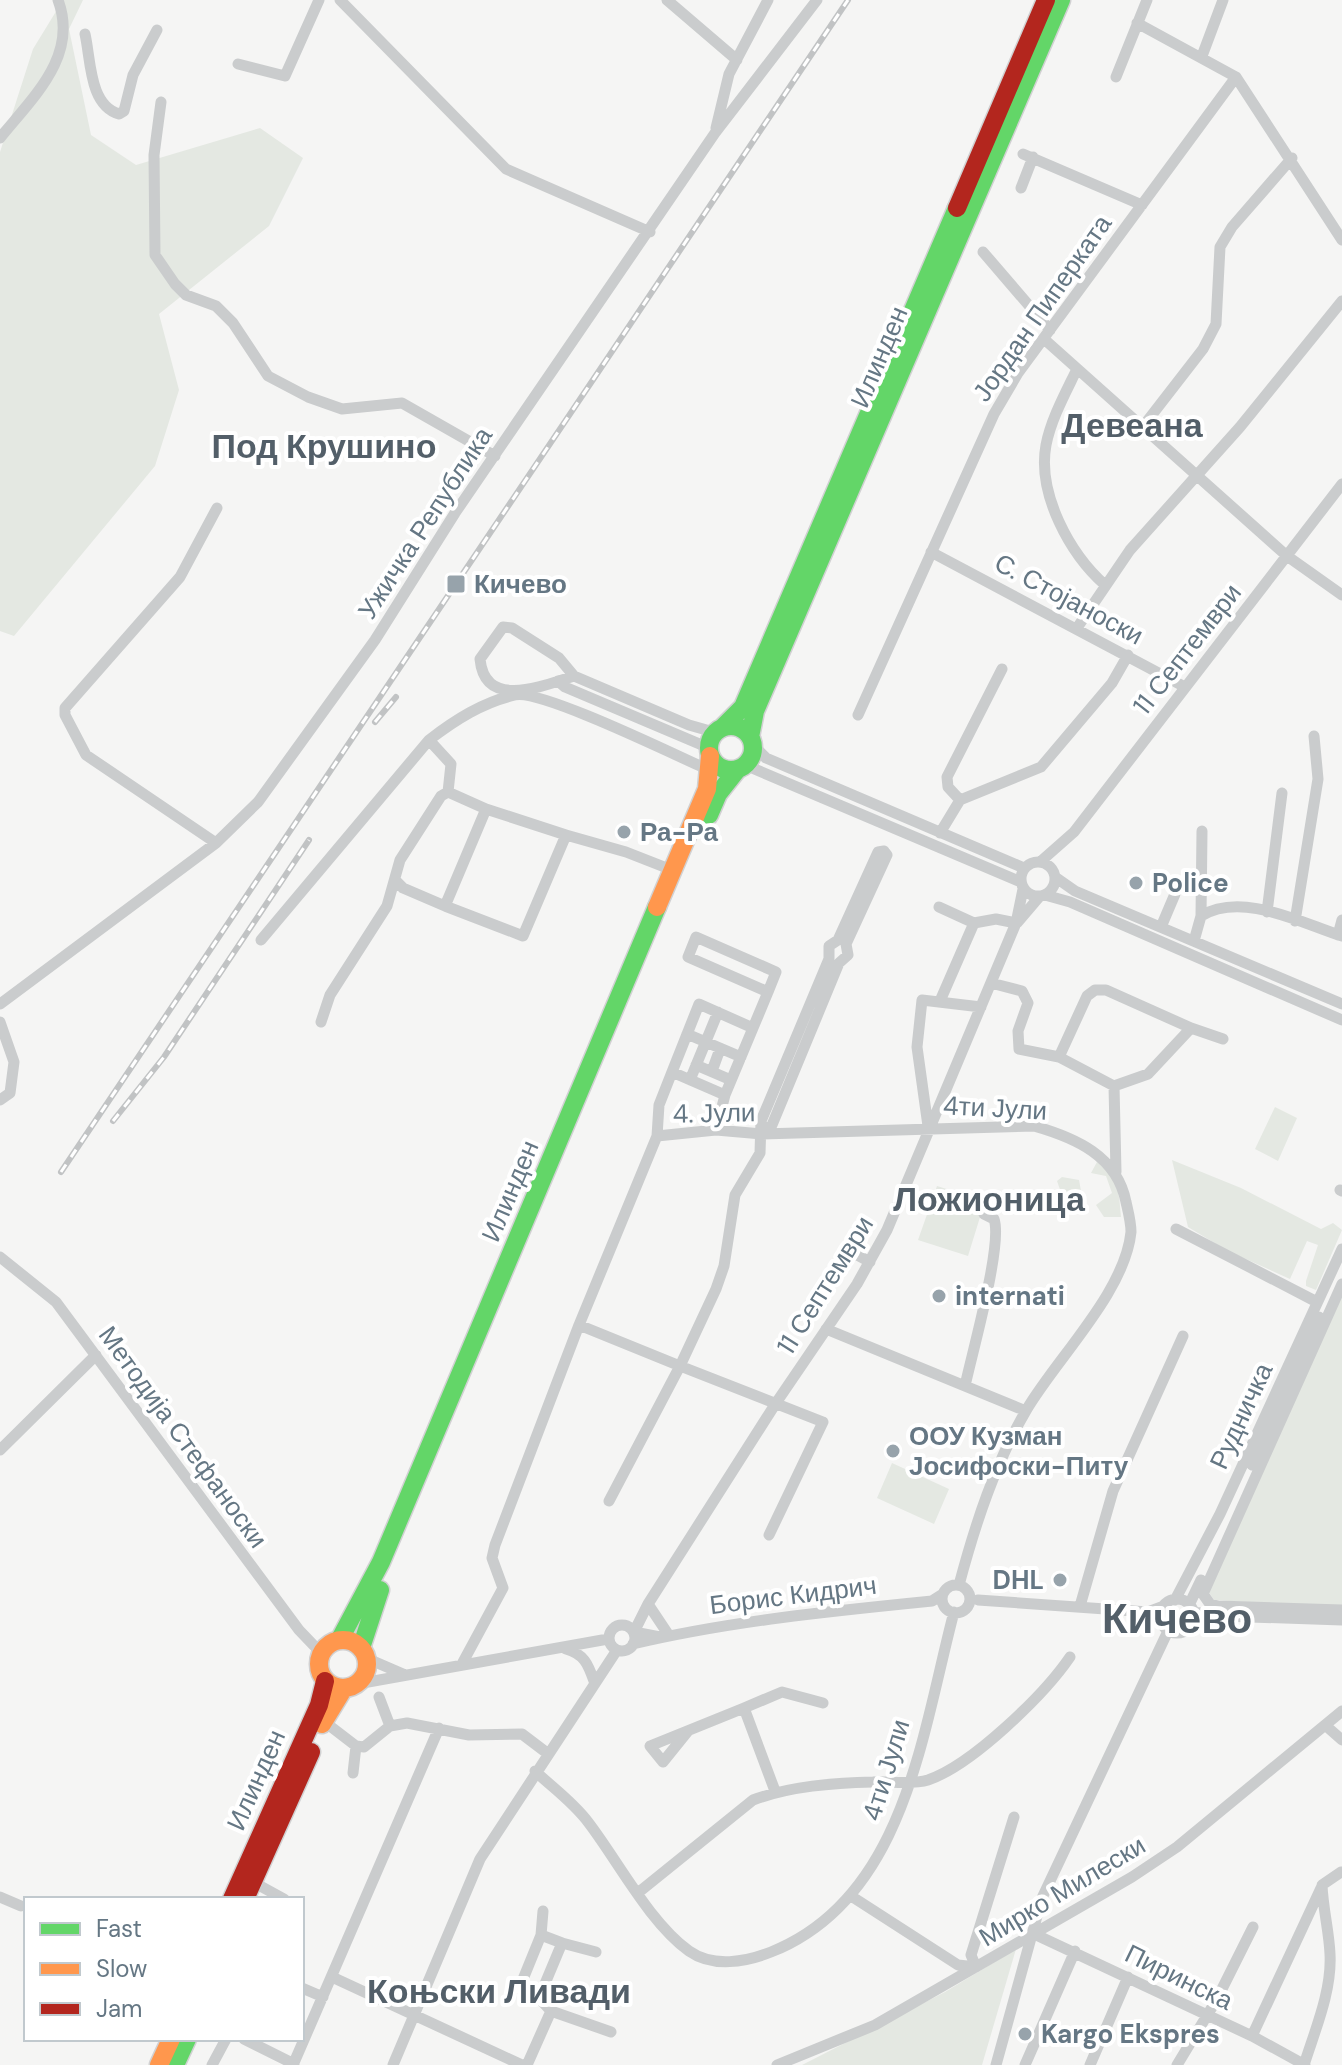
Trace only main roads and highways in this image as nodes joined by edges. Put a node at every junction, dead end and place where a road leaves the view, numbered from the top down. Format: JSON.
{"nodes":[{"id":1,"x":1046,"y":0,"type":"edge"},
{"id":2,"x":1061,"y":0,"type":"edge"},
{"id":3,"x":722,"y":728,"type":"junction"},
{"id":4,"x":751,"y":740,"type":"junction"},
{"id":5,"x":709,"y":758,"type":"junction"},
{"id":6,"x":741,"y":767,"type":"junction"},
{"id":7,"x":340,"y":1639,"type":"junction"},
{"id":8,"x":364,"y":1653,"type":"junction"},
{"id":9,"x":325,"y":1681,"type":"junction"},
{"id":10,"x":350,"y":1686,"type":"junction"},
{"id":11,"x":249,"y":1890,"type":"edge"},
{"id":12,"x":233,"y":1897,"type":"edge"},
{"id":13,"x":170,"y":2041,"type":"edge"},
{"id":14,"x":186,"y":2041,"type":"edge"},
{"id":15,"x":159,"y":2065,"type":"edge"},
{"id":16,"x":175,"y":2065,"type":"edge"}],
"edges":[{"from":1,"to":3,"type":"main road","name":"Илинден"},
{"from":2,"to":4,"type":"main road","name":"Илинден"},
{"from":3,"to":4,"type":"main road"},
{"from":3,"to":5,"type":"main road","name":"Илинден"},
{"from":4,"to":6,"type":"main road","name":"Илинден"},
{"from":5,"to":6,"type":"main road"},
{"from":5,"to":7,"type":"main road","name":"Илинден"},
{"from":6,"to":8,"type":"main road","name":"Илинден"},
{"from":7,"to":8,"type":"main road"},
{"from":7,"to":9,"type":"main road","name":"Илинден"},
{"from":8,"to":10,"type":"main road","name":"Илинден"},
{"from":9,"to":10,"type":"main road"},
{"from":9,"to":12,"type":"main road","name":"Илинден"},
{"from":10,"to":11,"type":"main road","name":"Илинден"},
{"from":13,"to":15,"type":"main road"},
{"from":14,"to":16,"type":"main road"}]}
